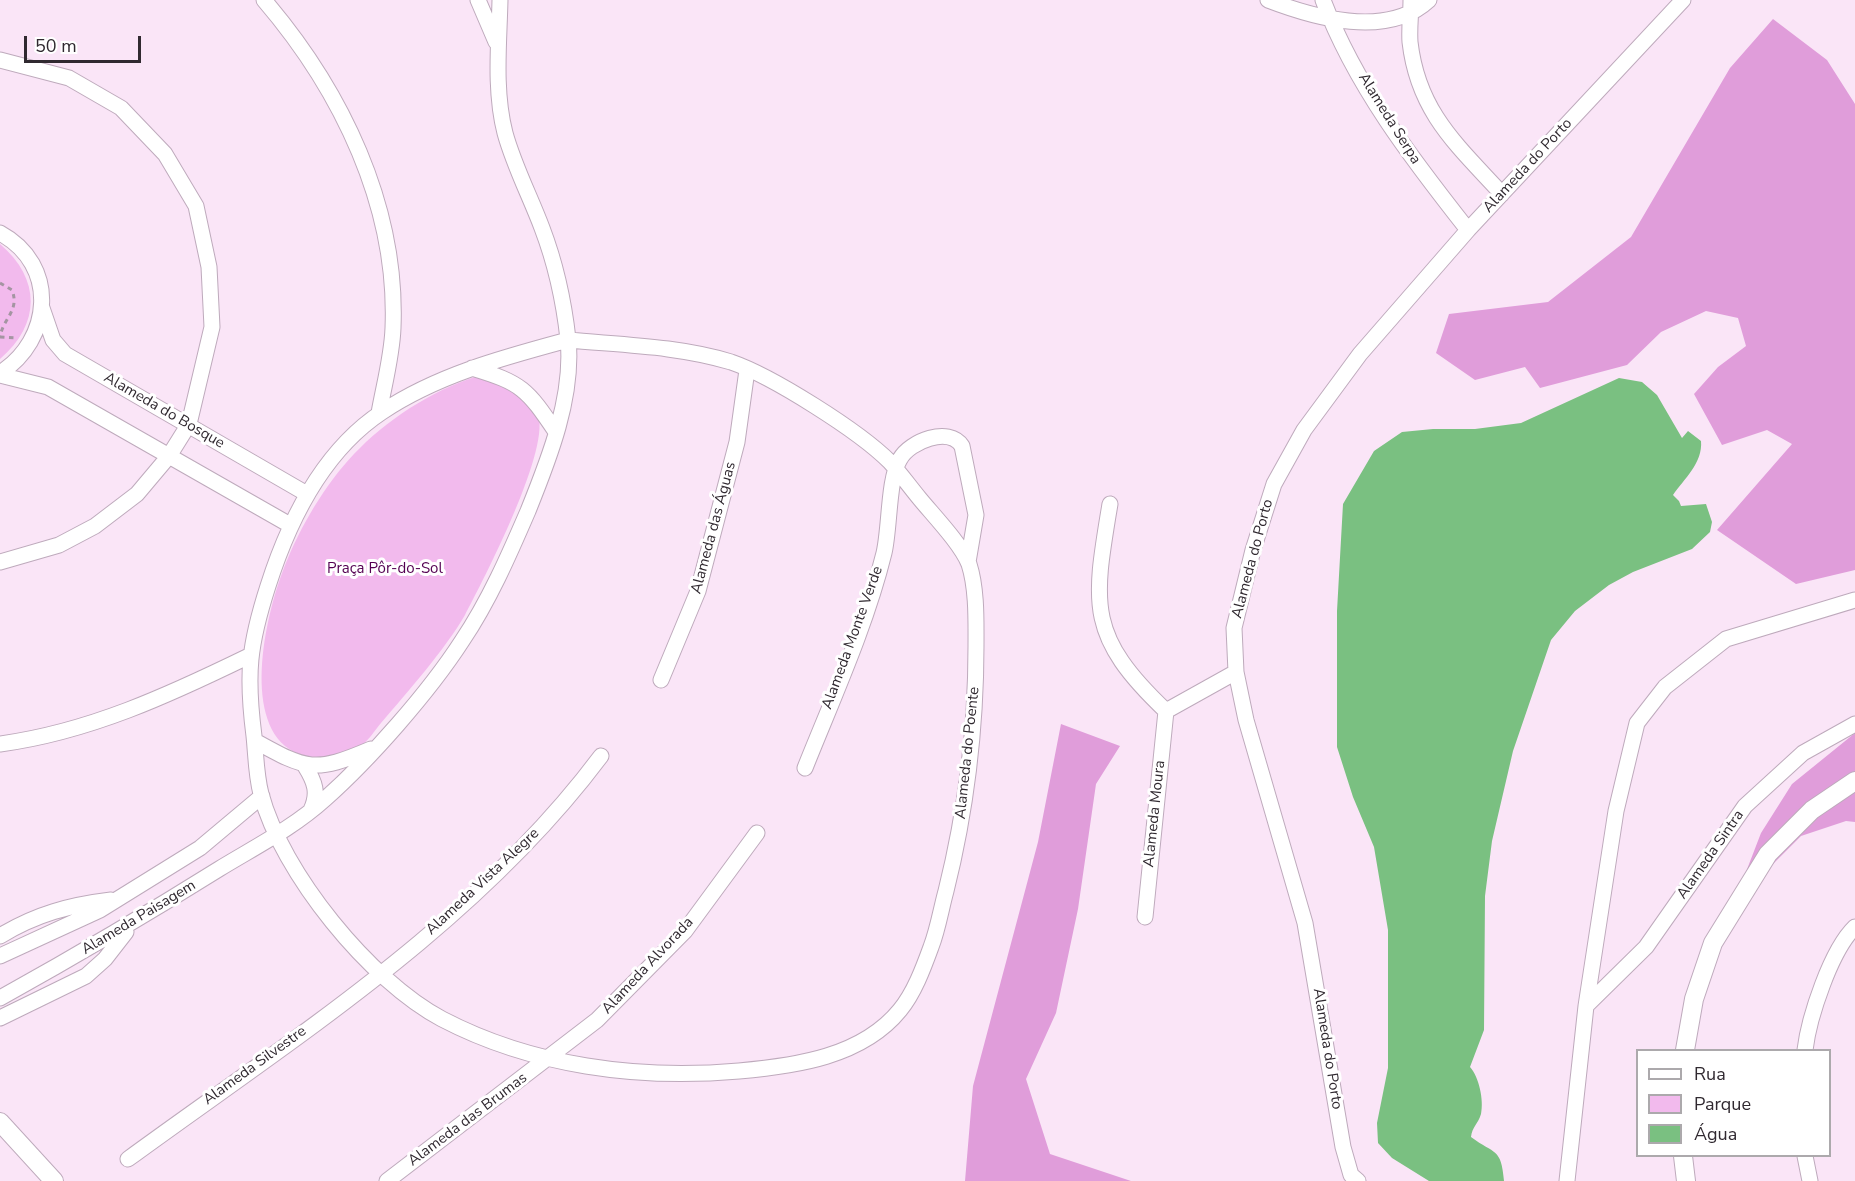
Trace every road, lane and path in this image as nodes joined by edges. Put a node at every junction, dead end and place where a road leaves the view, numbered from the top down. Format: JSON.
{"nodes":[{"id":1,"x":264,"y":0,"type":"edge"},
{"id":2,"x":478,"y":0,"type":"edge"},
{"id":3,"x":500,"y":0,"type":"edge"},
{"id":4,"x":1268,"y":0,"type":"edge"},
{"id":5,"x":1323,"y":0,"type":"edge"},
{"id":6,"x":1429,"y":0,"type":"edge"},
{"id":7,"x":1683,"y":0,"type":"edge"},
{"id":8,"x":1411,"y":6,"type":"edge"},
{"id":9,"x":1330,"y":18,"type":"junction"},
{"id":10,"x":499,"y":48,"type":"junction"},
{"id":11,"x":0,"y":60,"type":"edge"},
{"id":12,"x":1502,"y":194,"type":"junction"},
{"id":13,"x":1468,"y":230,"type":"junction"},
{"id":14,"x":0,"y":233,"type":"edge"},
{"id":15,"x":0,"y":283,"type":"edge"},
{"id":16,"x":42,"y":308,"type":"junction"},
{"id":17,"x":1,"y":319,"type":"edge"},
{"id":18,"x":6,"y":320,"type":"junction"},
{"id":19,"x":0,"y":337,"type":"edge"},
{"id":20,"x":568,"y":340,"type":"junction"},
{"id":21,"x":472,"y":368,"type":"junction"},
{"id":22,"x":747,"y":370,"type":"junction"},
{"id":23,"x":0,"y":374,"type":"edge"},
{"id":24,"x":379,"y":413,"type":"junction"},
{"id":25,"x":189,"y":424,"type":"junction"},
{"id":26,"x":556,"y":432,"type":"junction"},
{"id":27,"x":169,"y":456,"type":"junction"},
{"id":28,"x":895,"y":470,"type":"junction"},
{"id":29,"x":307,"y":494,"type":"junction"},
{"id":30,"x":1110,"y":504,"type":"dead end"},
{"id":31,"x":290,"y":525,"type":"junction"},
{"id":32,"x":0,"y":562,"type":"edge"},
{"id":33,"x":968,"y":562,"type":"junction"},
{"id":34,"x":1855,"y":600,"type":"edge"},
{"id":35,"x":249,"y":656,"type":"junction"},
{"id":36,"x":1236,"y":672,"type":"junction"},
{"id":37,"x":660,"y":680,"type":"dead end"},
{"id":38,"x":1166,"y":711,"type":"junction"},
{"id":39,"x":1855,"y":724,"type":"edge"},
{"id":40,"x":255,"y":741,"type":"junction"},
{"id":41,"x":0,"y":744,"type":"edge"},
{"id":42,"x":376,"y":747,"type":"junction"},
{"id":43,"x":601,"y":756,"type":"dead end"},
{"id":44,"x":305,"y":766,"type":"junction"},
{"id":45,"x":805,"y":768,"type":"dead end"},
{"id":46,"x":1855,"y":781,"type":"edge"},
{"id":47,"x":262,"y":796,"type":"junction"},
{"id":48,"x":311,"y":810,"type":"junction"},
{"id":49,"x":757,"y":833,"type":"dead end"},
{"id":50,"x":278,"y":835,"type":"junction"},
{"id":51,"x":117,"y":899,"type":"junction"},
{"id":52,"x":100,"y":910,"type":"junction"},
{"id":53,"x":1145,"y":916,"type":"dead end"},
{"id":54,"x":134,"y":922,"type":"junction"},
{"id":55,"x":1855,"y":927,"type":"edge"},
{"id":56,"x":0,"y":936,"type":"edge"},
{"id":57,"x":112,"y":936,"type":"junction"},
{"id":58,"x":0,"y":956,"type":"edge"},
{"id":59,"x":382,"y":974,"type":"junction"},
{"id":60,"x":0,"y":998,"type":"edge"},
{"id":61,"x":1586,"y":1006,"type":"junction"},
{"id":62,"x":0,"y":1018,"type":"edge"},
{"id":63,"x":1684,"y":1049,"type":"edge"},
{"id":64,"x":1805,"y":1049,"type":"edge"},
{"id":65,"x":549,"y":1059,"type":"junction"},
{"id":66,"x":0,"y":1122,"type":"edge"},
{"id":67,"x":1683,"y":1157,"type":"edge"},
{"id":68,"x":1804,"y":1157,"type":"edge"},
{"id":69,"x":128,"y":1158,"type":"dead end"},
{"id":70,"x":54,"y":1181,"type":"edge"},
{"id":71,"x":387,"y":1181,"type":"edge"},
{"id":72,"x":1358,"y":1181,"type":"edge"},
{"id":73,"x":1567,"y":1181,"type":"edge"},
{"id":74,"x":1686,"y":1181,"type":"edge"},
{"id":75,"x":1810,"y":1181,"type":"edge"}],
"edges":[{"from":1,"to":24,"type":"street"},
{"from":2,"to":10,"type":"street"},
{"from":3,"to":10,"type":"street"},
{"from":4,"to":9,"type":"street"},
{"from":5,"to":9,"type":"street","name":"Alameda Serpa"},
{"from":6,"to":8,"type":"street"},
{"from":7,"to":12,"type":"street","name":"Alameda do Porto"},
{"from":8,"to":9,"type":"street"},
{"from":8,"to":12,"type":"street"},
{"from":9,"to":13,"type":"street","name":"Alameda Serpa"},
{"from":10,"to":20,"type":"street"},
{"from":11,"to":25,"type":"street"},
{"from":12,"to":13,"type":"street","name":"Alameda do Porto"},
{"from":13,"to":36,"type":"street","name":"Alameda do Porto"},
{"from":14,"to":16,"type":"street"},
{"from":15,"to":18,"type":"path"},
{"from":16,"to":23,"type":"street"},
{"from":16,"to":25,"type":"street","name":"Alameda do Bosque"},
{"from":17,"to":18,"type":"path"},
{"from":18,"to":19,"type":"path"},
{"from":20,"to":21,"type":"street","name":"Alameda do Poente"},
{"from":20,"to":22,"type":"street","name":"Alameda do Poente"},
{"from":20,"to":26,"type":"street"},
{"from":21,"to":24,"type":"street","name":"Alameda do Poente"},
{"from":21,"to":26,"type":"street"},
{"from":22,"to":28,"type":"street","name":"Alameda do Poente"},
{"from":22,"to":37,"type":"street","name":"Alameda das Águas"},
{"from":23,"to":27,"type":"street"},
{"from":24,"to":29,"type":"street","name":"Alameda do Poente"},
{"from":25,"to":27,"type":"street"},
{"from":25,"to":29,"type":"street","name":"Alameda do Bosque"},
{"from":26,"to":42,"type":"street"},
{"from":27,"to":31,"type":"street"},
{"from":27,"to":32,"type":"street"},
{"from":28,"to":33,"type":"street","name":"Alameda do Poente"},
{"from":28,"to":33,"type":"street"},
{"from":28,"to":45,"type":"street","name":"Alameda Monte Verde"},
{"from":29,"to":31,"type":"street","name":"Alameda do Poente"},
{"from":30,"to":38,"type":"street"},
{"from":31,"to":35,"type":"street","name":"Alameda do Poente"},
{"from":33,"to":65,"type":"street","name":"Alameda do Poente"},
{"from":34,"to":61,"type":"street"},
{"from":35,"to":40,"type":"street","name":"Alameda do Poente"},
{"from":35,"to":41,"type":"street"},
{"from":36,"to":38,"type":"street"},
{"from":36,"to":72,"type":"street","name":"Alameda do Porto"},
{"from":38,"to":53,"type":"street","name":"Alameda Moura"},
{"from":39,"to":61,"type":"street","name":"Alameda Sintra"},
{"from":40,"to":44,"type":"street"},
{"from":40,"to":47,"type":"street","name":"Alameda do Poente"},
{"from":42,"to":44,"type":"street"},
{"from":42,"to":48,"type":"street"},
{"from":43,"to":59,"type":"street","name":"Alameda Vista Alegre"},
{"from":44,"to":48,"type":"street"},
{"from":46,"to":63,"type":"street"},
{"from":47,"to":50,"type":"street","name":"Alameda do Poente"},
{"from":47,"to":51,"type":"street","name":"Alameda Paisagem"},
{"from":48,"to":50,"type":"street"},
{"from":49,"to":65,"type":"street","name":"Alameda Alvorada"},
{"from":50,"to":54,"type":"street","name":"Alameda Paisagem"},
{"from":50,"to":59,"type":"street","name":"Alameda do Poente"},
{"from":51,"to":52,"type":"street","name":"Alameda Paisagem"},
{"from":51,"to":56,"type":"street"},
{"from":52,"to":57,"type":"street"},
{"from":52,"to":58,"type":"street","name":"Alameda Paisagem"},
{"from":54,"to":57,"type":"street","name":"Alameda Paisagem"},
{"from":54,"to":62,"type":"street"},
{"from":55,"to":64,"type":"street"},
{"from":57,"to":60,"type":"street","name":"Alameda Paisagem"},
{"from":59,"to":65,"type":"street","name":"Alameda do Poente"},
{"from":59,"to":69,"type":"street","name":"Alameda Silvestre"},
{"from":61,"to":73,"type":"street"},
{"from":65,"to":71,"type":"street","name":"Alameda das Brumas"},
{"from":66,"to":70,"type":"street"},
{"from":67,"to":74,"type":"street"},
{"from":68,"to":75,"type":"street"}]}
